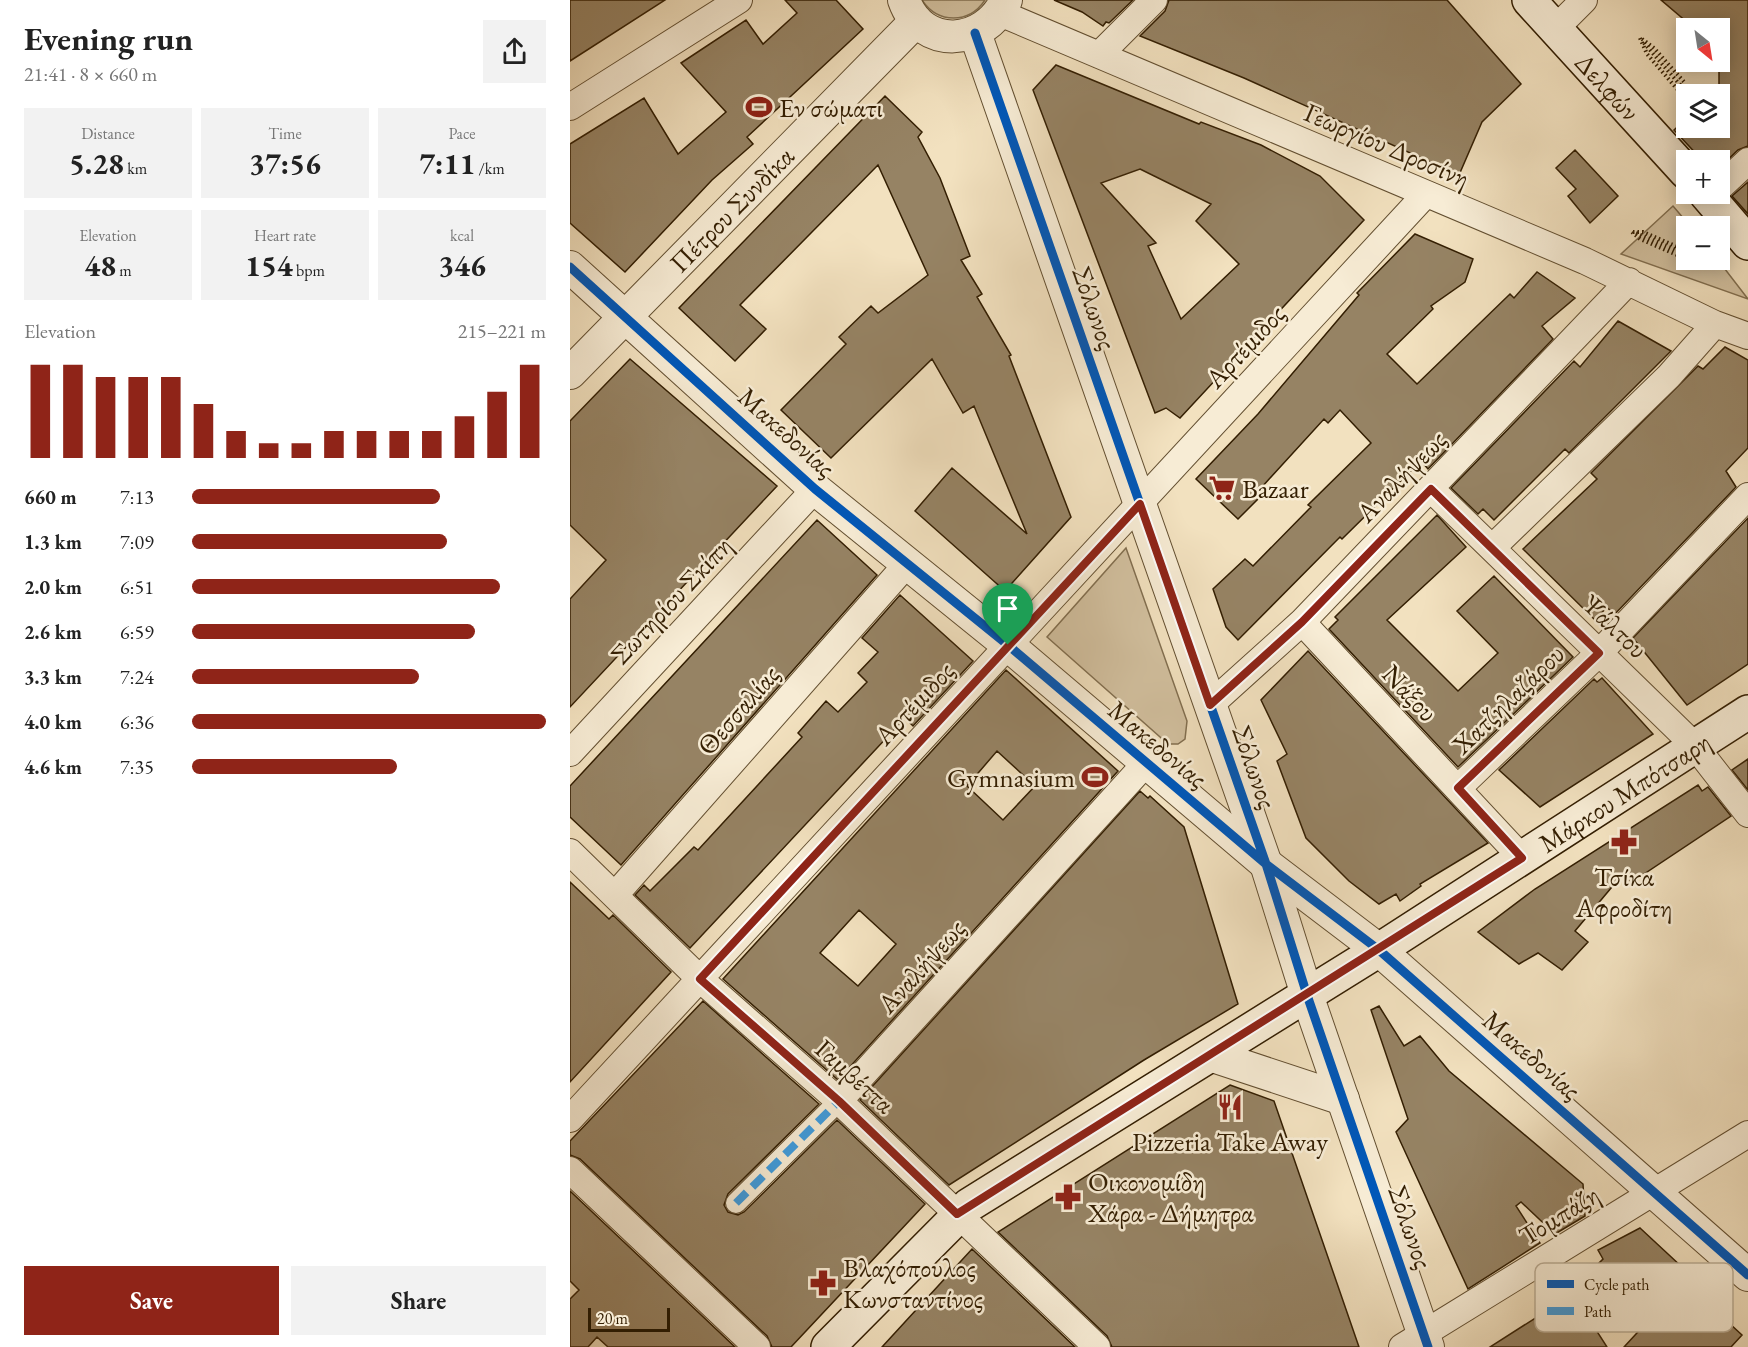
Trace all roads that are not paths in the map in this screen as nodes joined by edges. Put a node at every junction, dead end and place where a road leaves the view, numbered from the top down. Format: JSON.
{"nodes":[{"id":1,"x":740,"y":0,"type":"edge"},
{"id":2,"x":1154,"y":0,"type":"edge"},
{"id":3,"x":1529,"y":0,"type":"edge"},
{"id":4,"x":1584,"y":0,"type":"edge"},
{"id":5,"x":1003,"y":6,"type":"edge"},
{"id":6,"x":910,"y":10,"type":"edge"},
{"id":7,"x":1555,"y":28,"type":"junction"},
{"id":8,"x":975,"y":33,"type":"junction"},
{"id":9,"x":1099,"y":55,"type":"junction"},
{"id":10,"x":570,"y":107,"type":"edge"},
{"id":11,"x":1676,"y":161,"type":"edge"},
{"id":12,"x":1748,"y":161,"type":"edge"},
{"id":13,"x":1730,"y":177,"type":"edge"},
{"id":14,"x":1425,"y":195,"type":"junction"},
{"id":15,"x":1720,"y":204,"type":"edge"},
{"id":16,"x":1748,"y":243,"type":"edge"},
{"id":17,"x":570,"y":267,"type":"edge"},
{"id":18,"x":1629,"y":281,"type":"junction"},
{"id":19,"x":626,"y":317,"type":"junction"},
{"id":20,"x":1715,"y":324,"type":"junction"},
{"id":21,"x":1748,"y":336,"type":"edge"},
{"id":22,"x":570,"y":374,"type":"edge"},
{"id":23,"x":815,"y":489,"type":"junction"},
{"id":24,"x":1431,"y":489,"type":"junction"},
{"id":25,"x":1748,"y":496,"type":"edge"},
{"id":26,"x":1140,"y":504,"type":"junction"},
{"id":27,"x":1492,"y":548,"type":"junction"},
{"id":28,"x":906,"y":565,"type":"junction"},
{"id":29,"x":1302,"y":622,"type":"junction"},
{"id":30,"x":1008,"y":645,"type":"junction"},
{"id":31,"x":1599,"y":653,"type":"junction"},
{"id":32,"x":1210,"y":705,"type":"junction"},
{"id":33,"x":1748,"y":712,"type":"edge"},
{"id":34,"x":1695,"y":746,"type":"junction"},
{"id":35,"x":570,"y":753,"type":"edge"},
{"id":36,"x":1145,"y":764,"type":"junction"},
{"id":37,"x":1458,"y":788,"type":"junction"},
{"id":38,"x":1748,"y":814,"type":"edge"},
{"id":39,"x":570,"y":852,"type":"edge"},
{"id":40,"x":1522,"y":858,"type":"junction"},
{"id":41,"x":1266,"y":864,"type":"junction"},
{"id":42,"x":615,"y":895,"type":"junction"},
{"id":43,"x":1379,"y":950,"type":"junction"},
{"id":44,"x":700,"y":979,"type":"junction"},
{"id":45,"x":1307,"y":995,"type":"junction"},
{"id":46,"x":1209,"y":1055,"type":"junction"},
{"id":47,"x":1343,"y":1099,"type":"junction"},
{"id":48,"x":839,"y":1101,"type":"junction"},
{"id":49,"x":570,"y":1119,"type":"edge"},
{"id":50,"x":1748,"y":1134,"type":"edge"},
{"id":51,"x":570,"y":1170,"type":"edge"},
{"id":52,"x":1654,"y":1192,"type":"junction"},
{"id":53,"x":736,"y":1203,"type":"dead end"},
{"id":54,"x":957,"y":1214,"type":"junction"},
{"id":55,"x":1542,"y":1263,"type":"edge"},
{"id":56,"x":1535,"y":1268,"type":"edge"},
{"id":57,"x":1748,"y":1275,"type":"edge"},
{"id":58,"x":1418,"y":1342,"type":"edge"},
{"id":59,"x":757,"y":1347,"type":"edge"},
{"id":60,"x":828,"y":1347,"type":"edge"},
{"id":61,"x":1097,"y":1347,"type":"edge"}],
"edges":[{"from":1,"to":10,"type":"street"},
{"from":2,"to":9,"type":"street"},
{"from":3,"to":7,"type":"main road","name":"Δελφών"},
{"from":4,"to":7,"type":"street"},
{"from":5,"to":8,"type":"street"},
{"from":5,"to":9,"type":"street","name":"Γεωργίου Δροσίνη"},
{"from":6,"to":8,"type":"street"},
{"from":6,"to":19,"type":"street","name":"Πέτρου Συνδίκα"},
{"from":7,"to":11,"type":"main road","name":"Δελφών"},
{"from":8,"to":26,"type":"street","name":"Σόλωνος"},
{"from":9,"to":14,"type":"street","name":"Γεωργίου Δροσίνη"},
{"from":12,"to":13,"type":"street"},
{"from":14,"to":18,"type":"street","name":"Γεωργίου Δροσίνη"},
{"from":14,"to":26,"type":"street","name":"Αρτέμιδος"},
{"from":15,"to":16,"type":"main road"},
{"from":17,"to":19,"type":"street","name":"Μακεδονίας"},
{"from":18,"to":20,"type":"street","name":"Γεωργίου Δροσίνη"},
{"from":18,"to":24,"type":"street","name":"Αναλήψεως"},
{"from":19,"to":22,"type":"street","name":"Πέτρου Συνδίκα"},
{"from":19,"to":23,"type":"street","name":"Μακεδονίας"},
{"from":20,"to":21,"type":"street","name":"Γεωργίου Δροσίνη"},
{"from":20,"to":27,"type":"street"},
{"from":23,"to":28,"type":"street","name":"Μακεδονίας"},
{"from":23,"to":35,"type":"street","name":"Σωτηρίου Σκίπη"},
{"from":24,"to":27,"type":"street","name":"Ψάλτου"},
{"from":24,"to":29,"type":"street","name":"Αναλήψεως"},
{"from":25,"to":31,"type":"street","name":"Χατζηλαζάρου"},
{"from":26,"to":30,"type":"street","name":"Αρτέμιδος"},
{"from":26,"to":32,"type":"street","name":"Σόλωνος"},
{"from":27,"to":31,"type":"street","name":"Ψάλτου"},
{"from":28,"to":30,"type":"street","name":"Μακεδονίας"},
{"from":28,"to":42,"type":"street","name":"Θεσσαλίας"},
{"from":29,"to":32,"type":"street","name":"Αναλήψεως"},
{"from":29,"to":37,"type":"street","name":"Νάξου"},
{"from":30,"to":36,"type":"street","name":"Μακεδονίας"},
{"from":30,"to":44,"type":"street","name":"Αρτέμιδος"},
{"from":31,"to":34,"type":"street","name":"Ψάλτου"},
{"from":31,"to":37,"type":"street","name":"Χατζηλαζάρου"},
{"from":32,"to":41,"type":"street","name":"Σόλωνος"},
{"from":33,"to":34,"type":"main road","name":"Μάρκου Μπότσαρη"},
{"from":34,"to":38,"type":"street","name":"Ψάλτου"},
{"from":34,"to":40,"type":"main road","name":"Μάρκου Μπότσαρη"},
{"from":36,"to":41,"type":"street","name":"Μακεδονίας"},
{"from":36,"to":48,"type":"street","name":"Αναλήψεως"},
{"from":37,"to":40,"type":"street","name":"Νάξου"},
{"from":39,"to":42,"type":"street","name":"Γαμβέττα"},
{"from":40,"to":43,"type":"main road","name":"Μάρκου Μπότσαρη"},
{"from":41,"to":43,"type":"street","name":"Μακεδονίας"},
{"from":41,"to":45,"type":"street","name":"Σόλωνος"},
{"from":42,"to":44,"type":"street","name":"Γαμβέττα"},
{"from":43,"to":45,"type":"main road","name":"Μάρκου Μπότσαρη"},
{"from":43,"to":52,"type":"street","name":"Μακεδονίας"},
{"from":44,"to":48,"type":"street","name":"Γαμβέττα"},
{"from":44,"to":49,"type":"street","name":"Αρτέμιδος"},
{"from":45,"to":46,"type":"main road","name":"Μάρκου Μπότσαρη"},
{"from":45,"to":47,"type":"street","name":"Σόλωνος"},
{"from":46,"to":47,"type":"street"},
{"from":46,"to":54,"type":"main road","name":"Μάρκου Μπότσαρη"},
{"from":47,"to":58,"type":"street","name":"Σόλωνος"},
{"from":48,"to":53,"type":"street","name":"Αναλήψεως"},
{"from":48,"to":54,"type":"street","name":"Γαμβέττα"},
{"from":50,"to":52,"type":"street","name":"Τομπάζη"},
{"from":51,"to":59,"type":"street"},
{"from":52,"to":55,"type":"street","name":"Τομπάζη"},
{"from":52,"to":57,"type":"street","name":"Μακεδονίας"},
{"from":54,"to":60,"type":"main road","name":"Μάρκου Μπότσαρη"},
{"from":54,"to":61,"type":"street","name":"Γαμβέττα"},
{"from":56,"to":58,"type":"street","name":"Τομπάζη"}]}
